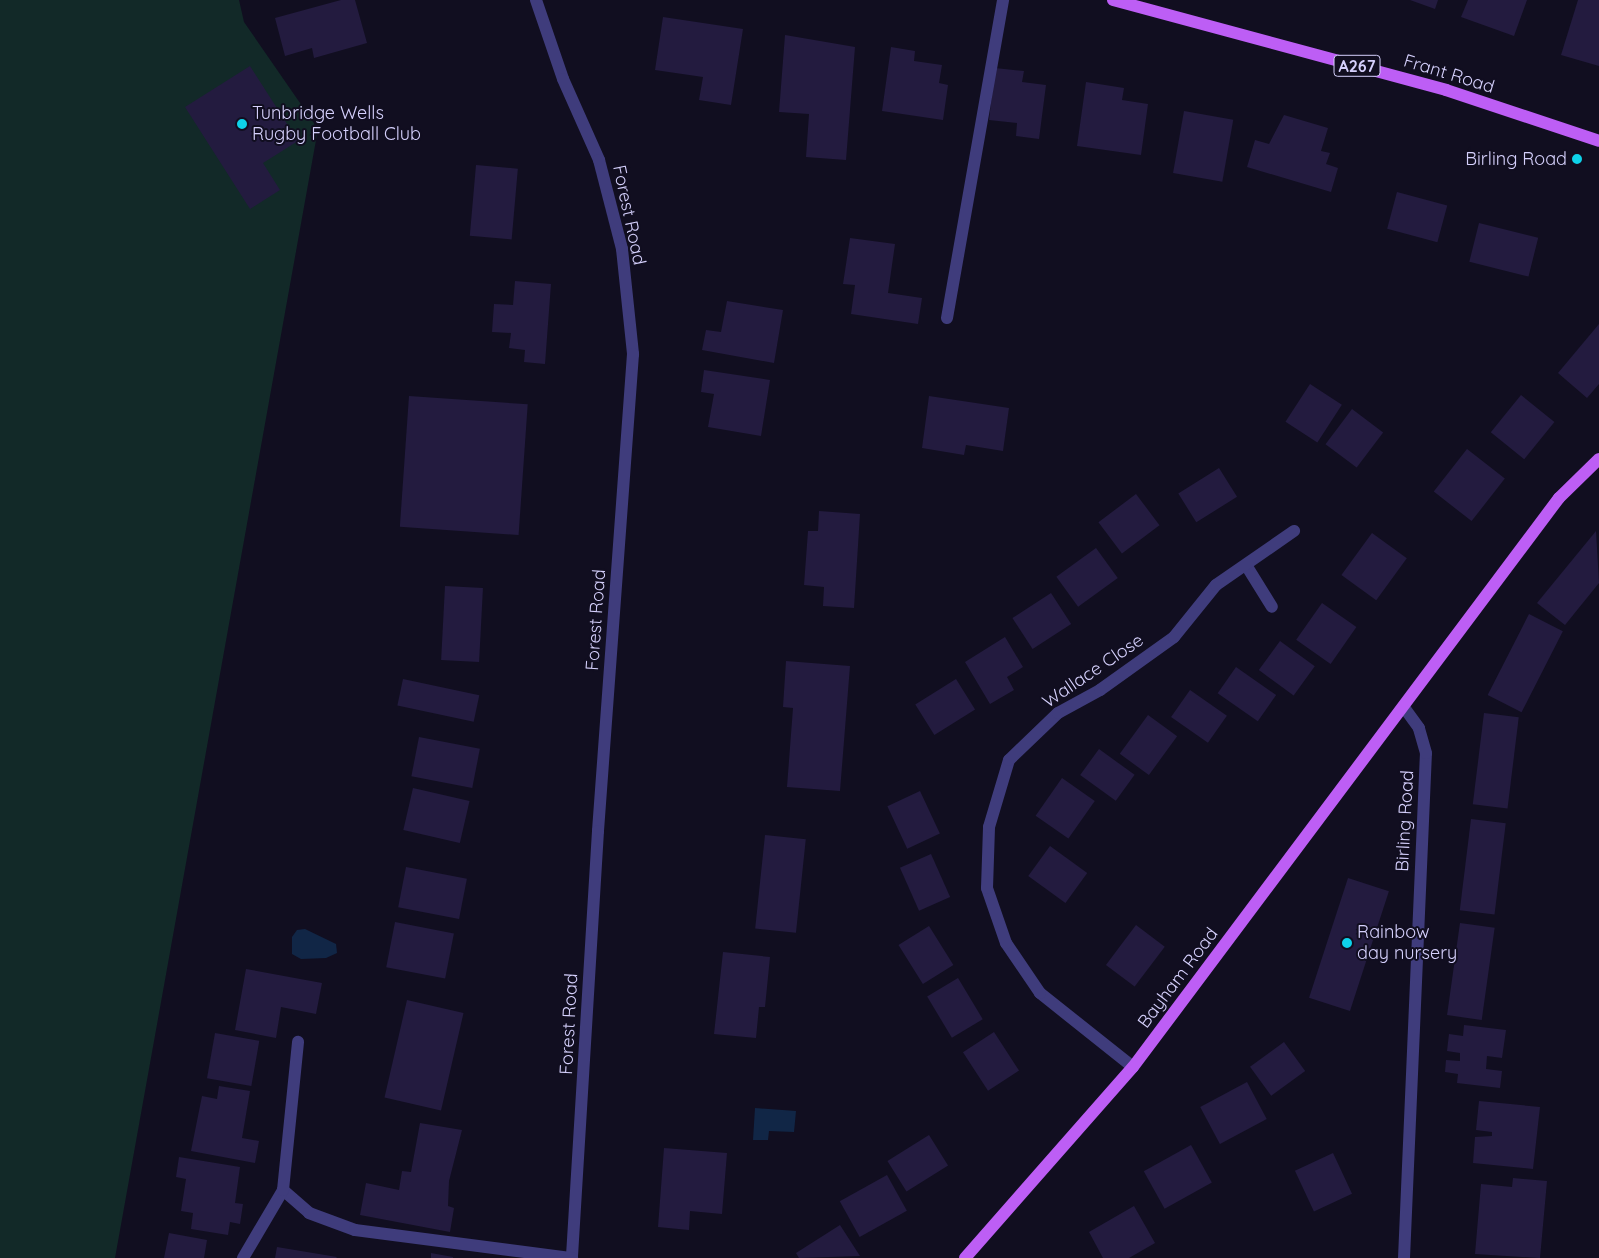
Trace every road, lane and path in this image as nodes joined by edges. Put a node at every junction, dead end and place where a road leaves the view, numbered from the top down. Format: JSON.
{"nodes":[{"id":1,"x":536,"y":0,"type":"edge"},
{"id":2,"x":1003,"y":0,"type":"edge"},
{"id":3,"x":1113,"y":0,"type":"edge"},
{"id":4,"x":1599,"y":141,"type":"edge"},
{"id":5,"x":947,"y":318,"type":"dead end"},
{"id":6,"x":1599,"y":459,"type":"edge"},
{"id":7,"x":1294,"y":531,"type":"dead end"},
{"id":8,"x":1246,"y":565,"type":"junction"},
{"id":9,"x":1272,"y":607,"type":"dead end"},
{"id":10,"x":1404,"y":707,"type":"junction"},
{"id":11,"x":298,"y":1042,"type":"dead end"},
{"id":12,"x":1133,"y":1067,"type":"junction"},
{"id":13,"x":283,"y":1190,"type":"junction"},
{"id":14,"x":243,"y":1258,"type":"edge"},
{"id":15,"x":572,"y":1258,"type":"edge"},
{"id":16,"x":965,"y":1258,"type":"edge"},
{"id":17,"x":1404,"y":1258,"type":"edge"}],
"edges":[{"from":1,"to":15,"type":"street","name":"Forest Road"},
{"from":2,"to":5,"type":"street"},
{"from":3,"to":4,"type":"main road","name":"Frant Road","number":"A267"},
{"from":6,"to":10,"type":"main road"},
{"from":7,"to":8,"type":"street","name":"Wallace Close"},
{"from":8,"to":9,"type":"street"},
{"from":8,"to":12,"type":"street","name":"Wallace Close"},
{"from":10,"to":12,"type":"main road","name":"Bayham Road"},
{"from":10,"to":17,"type":"street","name":"Birling Road"},
{"from":11,"to":13,"type":"street"},
{"from":12,"to":16,"type":"main road","name":"Bayham Road"},
{"from":13,"to":14,"type":"street"},
{"from":13,"to":15,"type":"street","name":"Forest Road"}]}
